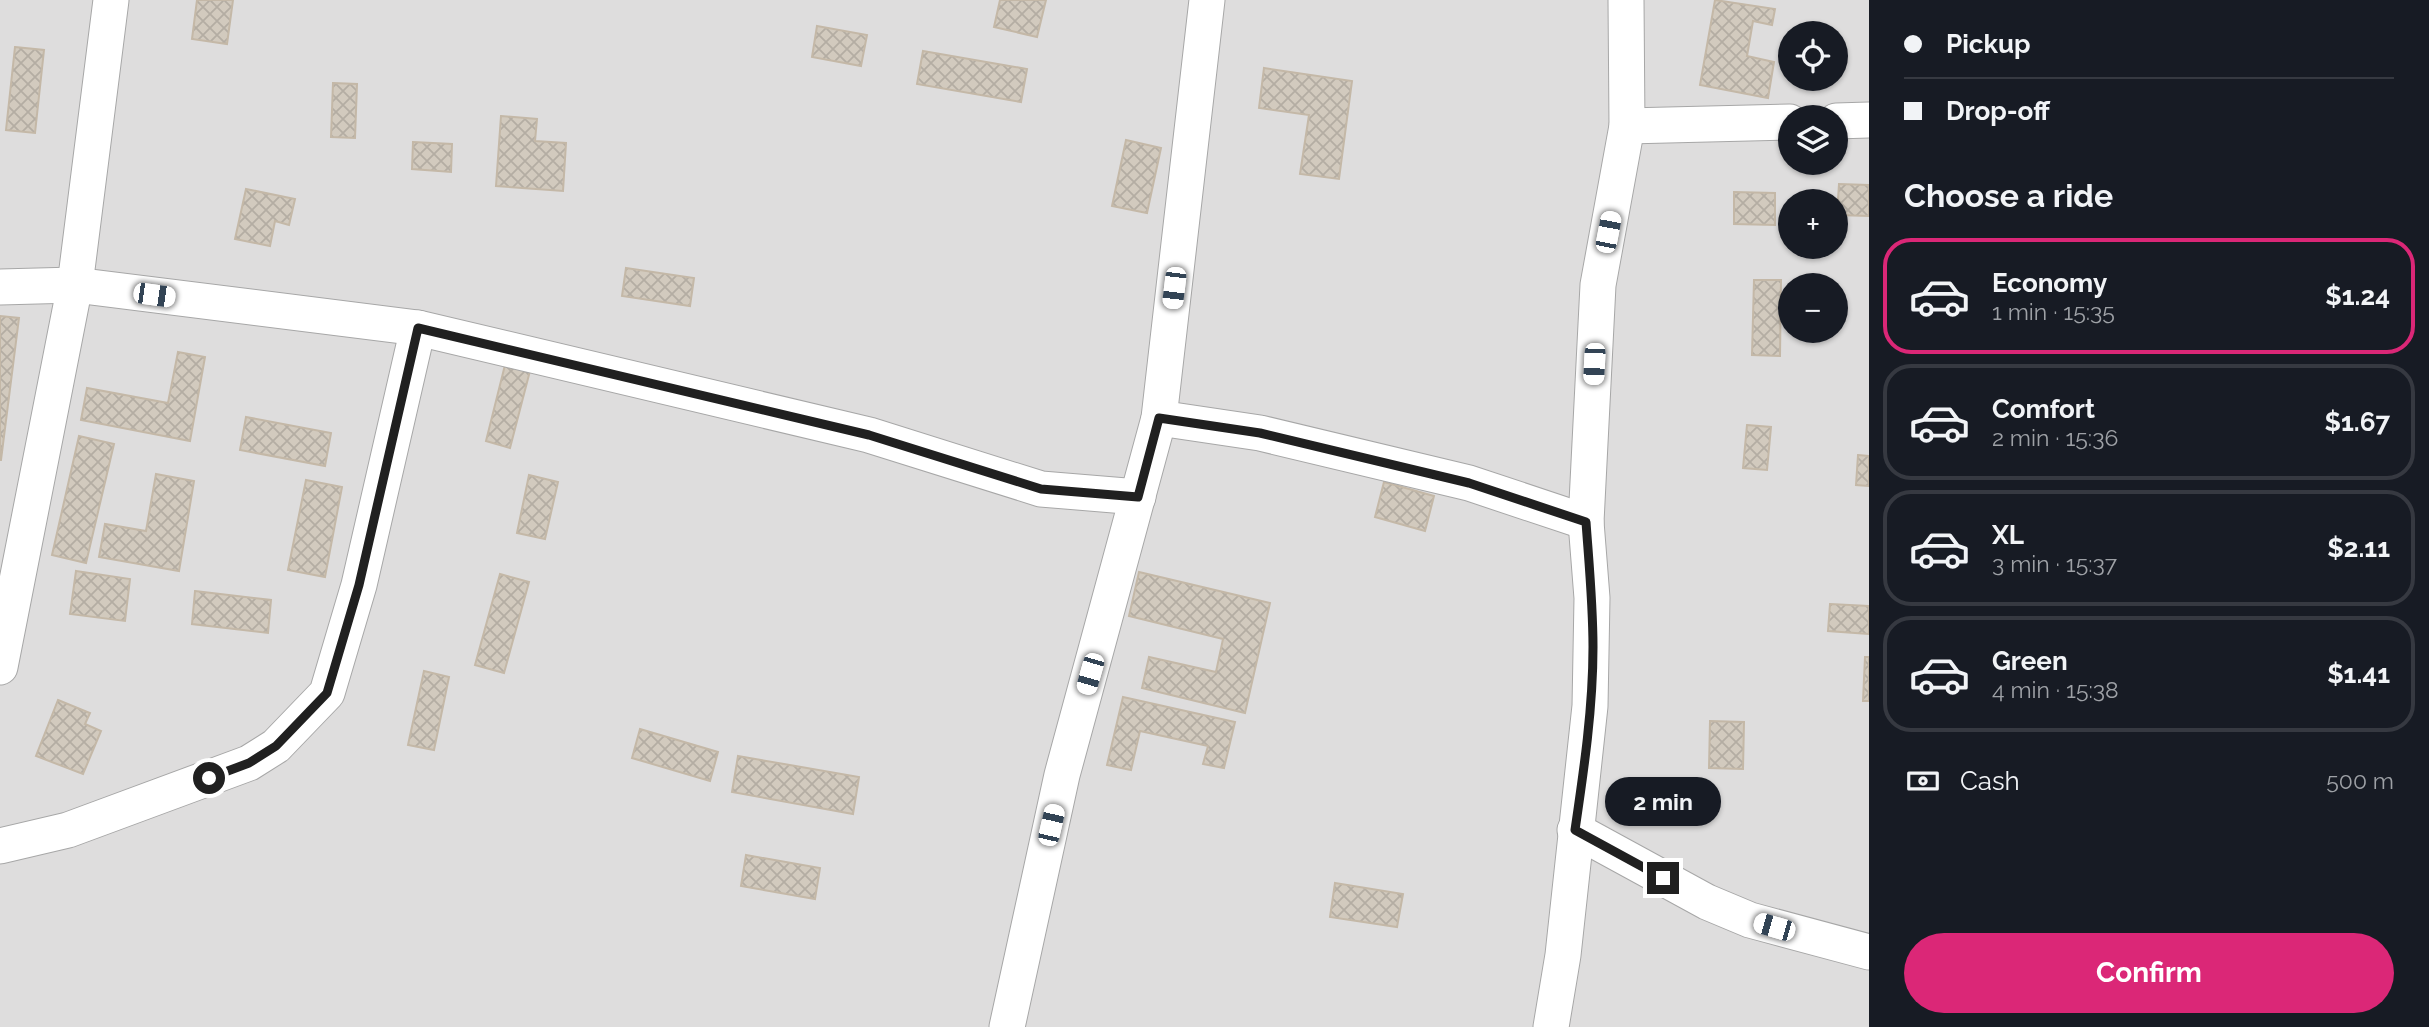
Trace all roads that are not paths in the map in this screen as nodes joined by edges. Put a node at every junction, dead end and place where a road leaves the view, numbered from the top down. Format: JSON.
{"nodes":[{"id":1,"x":110,"y":0,"type":"edge"},
{"id":2,"x":1207,"y":0,"type":"edge"},
{"id":3,"x":1626,"y":0,"type":"edge"},
{"id":4,"x":1869,"y":120,"type":"edge"},
{"id":5,"x":1848,"y":121,"type":"edge"},
{"id":6,"x":1778,"y":122,"type":"edge"},
{"id":7,"x":1627,"y":126,"type":"junction"},
{"id":8,"x":75,"y":285,"type":"junction"},
{"id":9,"x":0,"y":287,"type":"edge"},
{"id":10,"x":418,"y":328,"type":"junction"},
{"id":11,"x":1159,"y":418,"type":"junction"},
{"id":12,"x":1138,"y":497,"type":"junction"},
{"id":13,"x":1586,"y":522,"type":"junction"},
{"id":14,"x":0,"y":667,"type":"edge"},
{"id":15,"x":1575,"y":830,"type":"junction"},
{"id":16,"x":0,"y":846,"type":"edge"},
{"id":17,"x":1869,"y":952,"type":"edge"},
{"id":18,"x":1007,"y":1027,"type":"edge"},
{"id":19,"x":1551,"y":1027,"type":"edge"}],
"edges":[{"from":1,"to":8,"type":"street"},
{"from":2,"to":11,"type":"street"},
{"from":3,"to":7,"type":"street"},
{"from":4,"to":5,"type":"street"},
{"from":6,"to":7,"type":"street"},
{"from":7,"to":13,"type":"street"},
{"from":8,"to":9,"type":"street"},
{"from":8,"to":10,"type":"street"},
{"from":8,"to":14,"type":"street"},
{"from":10,"to":12,"type":"street"},
{"from":10,"to":16,"type":"street"},
{"from":11,"to":12,"type":"street"},
{"from":11,"to":13,"type":"street"},
{"from":12,"to":18,"type":"street"},
{"from":13,"to":15,"type":"street"},
{"from":15,"to":17,"type":"street"},
{"from":15,"to":19,"type":"street"}]}
